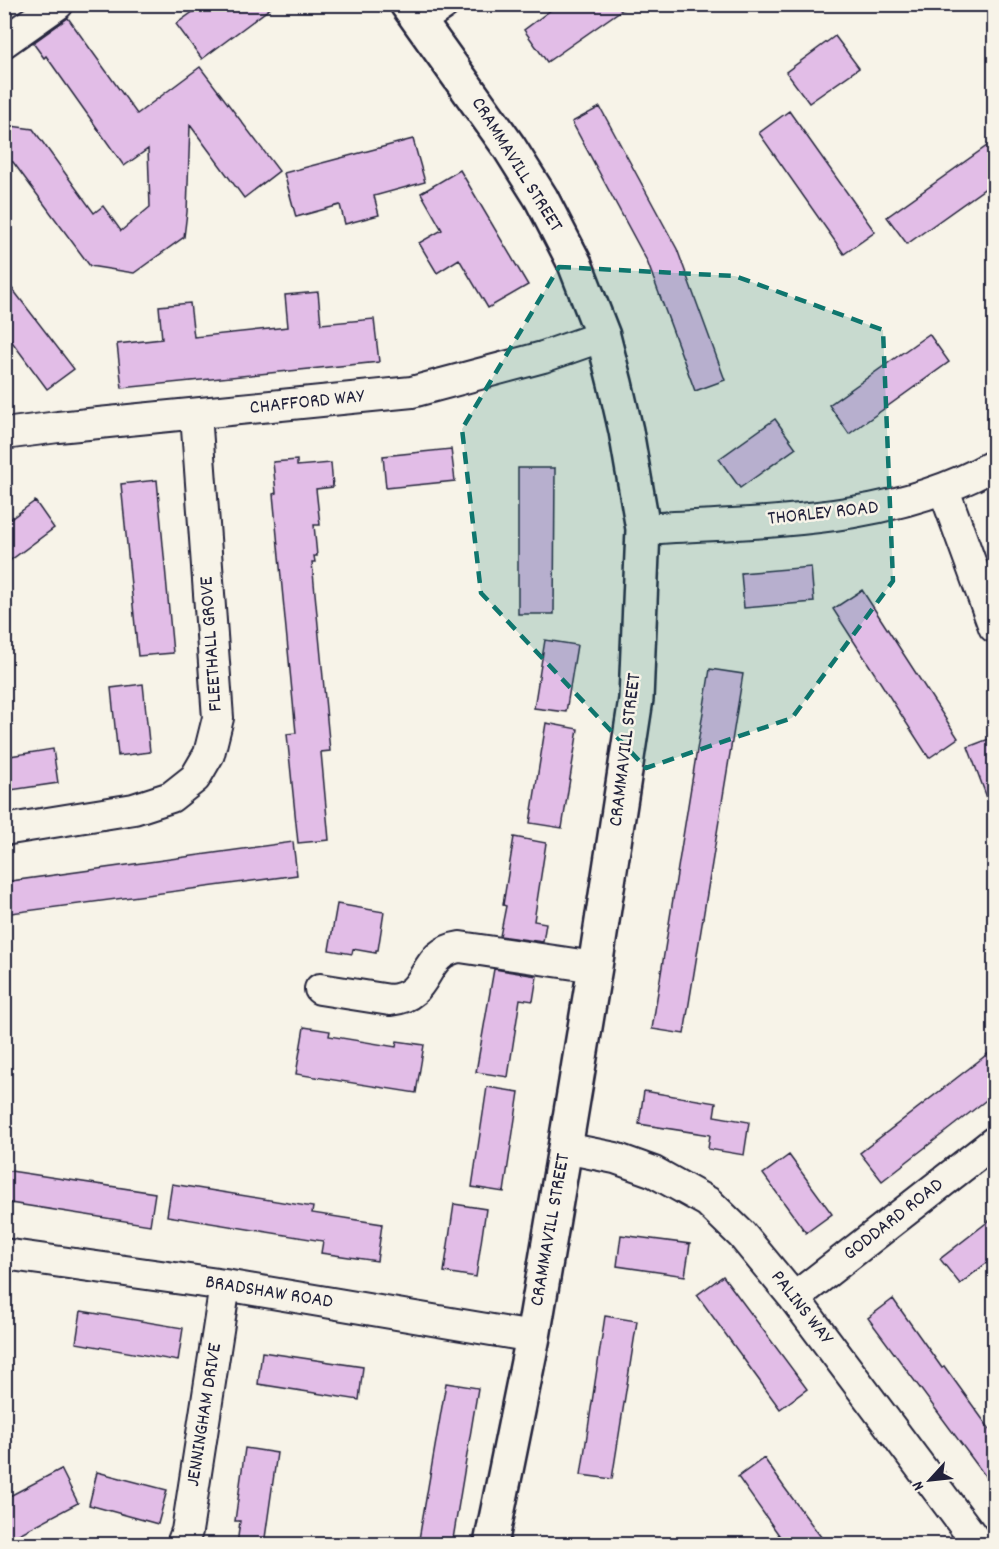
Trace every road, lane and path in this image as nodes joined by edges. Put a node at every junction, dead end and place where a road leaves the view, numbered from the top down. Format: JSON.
{"nodes":[{"id":1,"x":58,"y":4,"type":"edge"},
{"id":2,"x":423,"y":10,"type":"edge"},
{"id":3,"x":4,"y":42,"type":"edge"},
{"id":4,"x":603,"y":336,"type":"junction"},
{"id":5,"x":196,"y":414,"type":"junction"},
{"id":6,"x":4,"y":434,"type":"edge"},
{"id":7,"x":994,"y":465,"type":"edge"},
{"id":8,"x":944,"y":490,"type":"junction"},
{"id":9,"x":643,"y":529,"type":"junction"},
{"id":10,"x":994,"y":627,"type":"edge"},
{"id":11,"x":4,"y":830,"type":"edge"},
{"id":12,"x":595,"y":967,"type":"junction"},
{"id":13,"x":320,"y":989,"type":"dead end"},
{"id":14,"x":994,"y":1142,"type":"edge"},
{"id":15,"x":566,"y":1148,"type":"junction"},
{"id":16,"x":4,"y":1254,"type":"edge"},
{"id":17,"x":225,"y":1285,"type":"junction"},
{"id":18,"x":794,"y":1298,"type":"junction"},
{"id":19,"x":533,"y":1337,"type":"junction"},
{"id":20,"x":182,"y":1545,"type":"edge"},
{"id":21,"x":491,"y":1545,"type":"edge"},
{"id":22,"x":978,"y":1545,"type":"edge"}],
"edges":[{"from":1,"to":3,"type":"street"},
{"from":2,"to":4,"type":"street","name":"CRAMMAVILL STREET"},
{"from":4,"to":5,"type":"street","name":"CHAFFORD WAY"},
{"from":4,"to":9,"type":"street","name":"CRAMMAVILL STREET"},
{"from":5,"to":6,"type":"street","name":"CHAFFORD WAY"},
{"from":5,"to":11,"type":"street","name":"FLEETHALL GROVE"},
{"from":7,"to":8,"type":"street","name":"THORLEY ROAD"},
{"from":8,"to":9,"type":"street","name":"THORLEY ROAD"},
{"from":8,"to":10,"type":"street"},
{"from":9,"to":12,"type":"street","name":"CRAMMAVILL STREET"},
{"from":12,"to":13,"type":"street"},
{"from":12,"to":15,"type":"street","name":"CRAMMAVILL STREET"},
{"from":14,"to":18,"type":"street","name":"GODDARD ROAD"},
{"from":15,"to":18,"type":"street","name":"PALINS WAY"},
{"from":15,"to":19,"type":"street","name":"CRAMMAVILL STREET"},
{"from":16,"to":17,"type":"street","name":"BRADSHAW ROAD"},
{"from":17,"to":19,"type":"street","name":"BRADSHAW ROAD"},
{"from":17,"to":20,"type":"street","name":"JENNINGHAM DRIVE"},
{"from":18,"to":22,"type":"street","name":"PALINS WAY"},
{"from":19,"to":21,"type":"street","name":"CRAMMAVILL STREET"}]}
